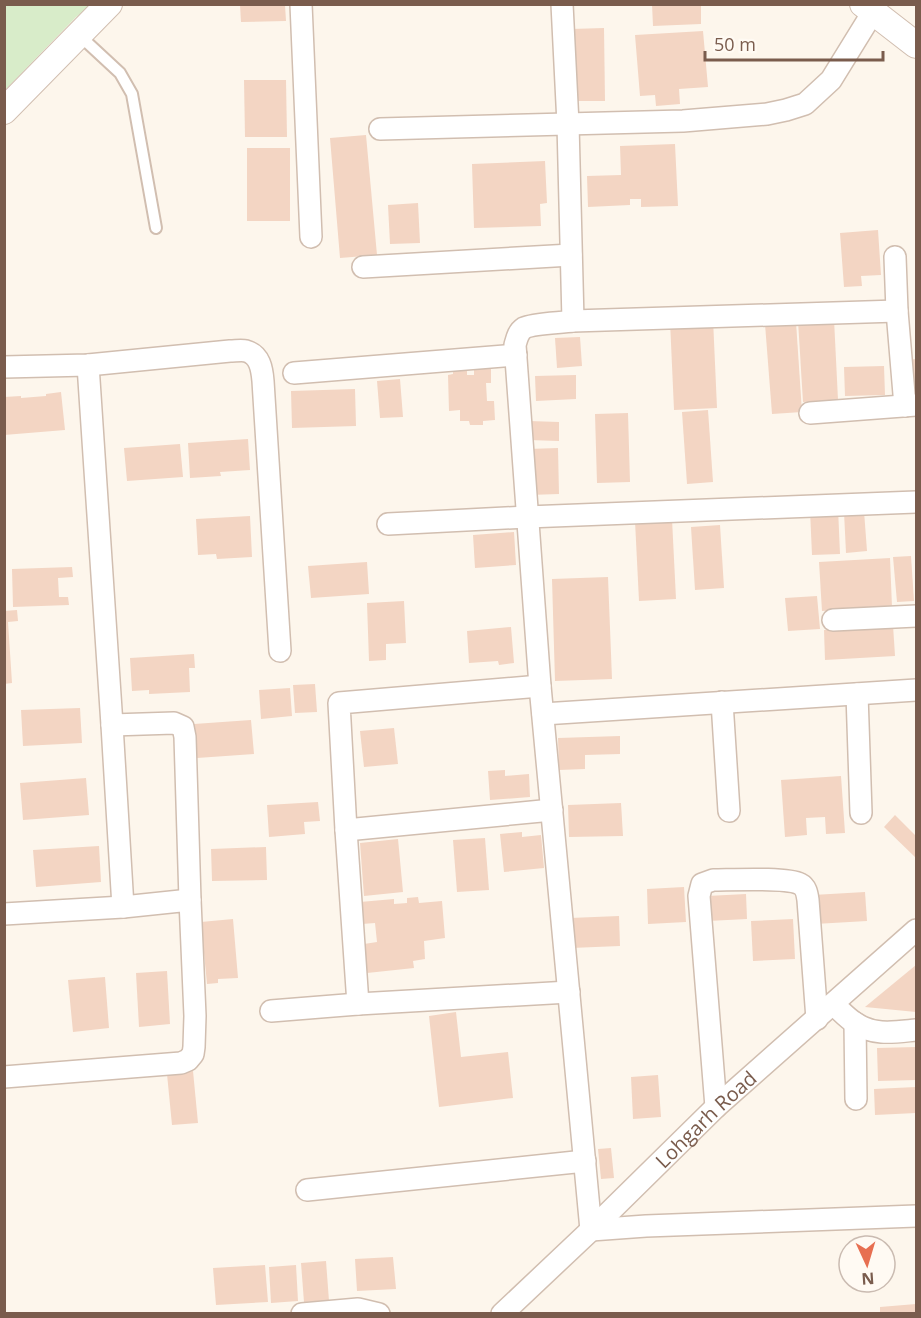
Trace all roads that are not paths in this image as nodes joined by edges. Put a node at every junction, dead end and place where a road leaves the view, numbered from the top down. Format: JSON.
{"nodes":[{"id":1,"x":109,"y":4,"type":"edge"},
{"id":2,"x":301,"y":4,"type":"edge"},
{"id":3,"x":562,"y":4,"type":"edge"},
{"id":4,"x":868,"y":8,"type":"edge"},
{"id":5,"x":79,"y":35,"type":"junction"},
{"id":6,"x":916,"y":45,"type":"edge"},
{"id":7,"x":4,"y":111,"type":"edge"},
{"id":8,"x":568,"y":123,"type":"junction"},
{"id":9,"x":380,"y":129,"type":"dead end"},
{"id":10,"x":156,"y":228,"type":"dead end"},
{"id":11,"x":311,"y":237,"type":"dead end"},
{"id":12,"x":571,"y":255,"type":"junction"},
{"id":13,"x":895,"y":257,"type":"dead end"},
{"id":14,"x":363,"y":267,"type":"dead end"},
{"id":15,"x":897,"y":311,"type":"junction"},
{"id":16,"x":573,"y":321,"type":"junction"},
{"id":17,"x":516,"y":355,"type":"junction"},
{"id":18,"x":88,"y":365,"type":"junction"},
{"id":19,"x":4,"y":367,"type":"edge"},
{"id":20,"x":294,"y":373,"type":"dead end"},
{"id":21,"x":910,"y":405,"type":"edge"},
{"id":22,"x":810,"y":413,"type":"dead end"},
{"id":23,"x":916,"y":502,"type":"edge"},
{"id":24,"x":527,"y":517,"type":"junction"},
{"id":25,"x":388,"y":524,"type":"dead end"},
{"id":26,"x":916,"y":616,"type":"edge"},
{"id":27,"x":833,"y":620,"type":"dead end"},
{"id":28,"x":280,"y":651,"type":"dead end"},
{"id":29,"x":540,"y":686,"type":"junction"},
{"id":30,"x":916,"y":690,"type":"edge"},
{"id":31,"x":857,"y":694,"type":"junction"},
{"id":32,"x":722,"y":702,"type":"junction"},
{"id":33,"x":543,"y":714,"type":"junction"},
{"id":34,"x":112,"y":725,"type":"junction"},
{"id":35,"x":552,"y":810,"type":"junction"},
{"id":36,"x":729,"y":811,"type":"dead end"},
{"id":37,"x":861,"y":813,"type":"dead end"},
{"id":38,"x":346,"y":830,"type":"junction"},
{"id":39,"x":190,"y":900,"type":"junction"},
{"id":40,"x":123,"y":907,"type":"junction"},
{"id":41,"x":4,"y":914,"type":"edge"},
{"id":42,"x":916,"y":930,"type":"edge"},
{"id":43,"x":569,"y":992,"type":"junction"},
{"id":44,"x":358,"y":1004,"type":"junction"},
{"id":45,"x":833,"y":1004,"type":"junction"},
{"id":46,"x":271,"y":1011,"type":"dead end"},
{"id":47,"x":817,"y":1018,"type":"junction"},
{"id":48,"x":855,"y":1023,"type":"junction"},
{"id":49,"x":916,"y":1030,"type":"edge"},
{"id":50,"x":4,"y":1077,"type":"edge"},
{"id":51,"x":856,"y":1099,"type":"dead end"},
{"id":52,"x":716,"y":1107,"type":"junction"},
{"id":53,"x":585,"y":1161,"type":"junction"},
{"id":54,"x":307,"y":1190,"type":"dead end"},
{"id":55,"x":916,"y":1216,"type":"edge"},
{"id":56,"x":591,"y":1230,"type":"junction"},
{"id":57,"x":302,"y":1314,"type":"edge"},
{"id":58,"x":379,"y":1314,"type":"edge"},
{"id":59,"x":502,"y":1314,"type":"edge"}],
"edges":[{"from":1,"to":5,"type":"street"},
{"from":2,"to":11,"type":"street"},
{"from":3,"to":8,"type":"street"},
{"from":4,"to":6,"type":"street"},
{"from":4,"to":8,"type":"street"},
{"from":5,"to":7,"type":"street"},
{"from":5,"to":10,"type":"lane"},
{"from":8,"to":9,"type":"street"},
{"from":8,"to":12,"type":"street"},
{"from":12,"to":14,"type":"street"},
{"from":12,"to":16,"type":"street"},
{"from":13,"to":15,"type":"street"},
{"from":15,"to":16,"type":"street"},
{"from":15,"to":21,"type":"street"},
{"from":16,"to":17,"type":"street"},
{"from":17,"to":20,"type":"street"},
{"from":17,"to":24,"type":"street"},
{"from":18,"to":19,"type":"street"},
{"from":18,"to":28,"type":"street"},
{"from":18,"to":34,"type":"street"},
{"from":21,"to":22,"type":"street"},
{"from":23,"to":24,"type":"street"},
{"from":24,"to":25,"type":"street"},
{"from":24,"to":29,"type":"street"},
{"from":26,"to":27,"type":"street"},
{"from":29,"to":33,"type":"street"},
{"from":29,"to":38,"type":"street"},
{"from":30,"to":31,"type":"street"},
{"from":31,"to":32,"type":"street"},
{"from":31,"to":37,"type":"street"},
{"from":32,"to":33,"type":"street"},
{"from":32,"to":36,"type":"street"},
{"from":33,"to":35,"type":"street"},
{"from":34,"to":39,"type":"street"},
{"from":34,"to":40,"type":"street"},
{"from":35,"to":38,"type":"street"},
{"from":35,"to":43,"type":"street"},
{"from":38,"to":44,"type":"street"},
{"from":39,"to":40,"type":"street"},
{"from":39,"to":50,"type":"street"},
{"from":40,"to":41,"type":"street"},
{"from":42,"to":45,"type":"street","name":"Lohgarh Road"},
{"from":43,"to":44,"type":"street"},
{"from":43,"to":53,"type":"street"},
{"from":44,"to":46,"type":"street"},
{"from":45,"to":47,"type":"street","name":"Lohgarh Road"},
{"from":45,"to":48,"type":"street"},
{"from":47,"to":52,"type":"street","name":"Lohgarh Road"},
{"from":47,"to":52,"type":"street"},
{"from":48,"to":49,"type":"street"},
{"from":48,"to":51,"type":"street"},
{"from":52,"to":56,"type":"street","name":"Lohgarh Road"},
{"from":53,"to":54,"type":"street"},
{"from":53,"to":56,"type":"street"},
{"from":55,"to":56,"type":"street"},
{"from":56,"to":59,"type":"street","name":"Lohgarh Road"},
{"from":57,"to":58,"type":"street"}]}
